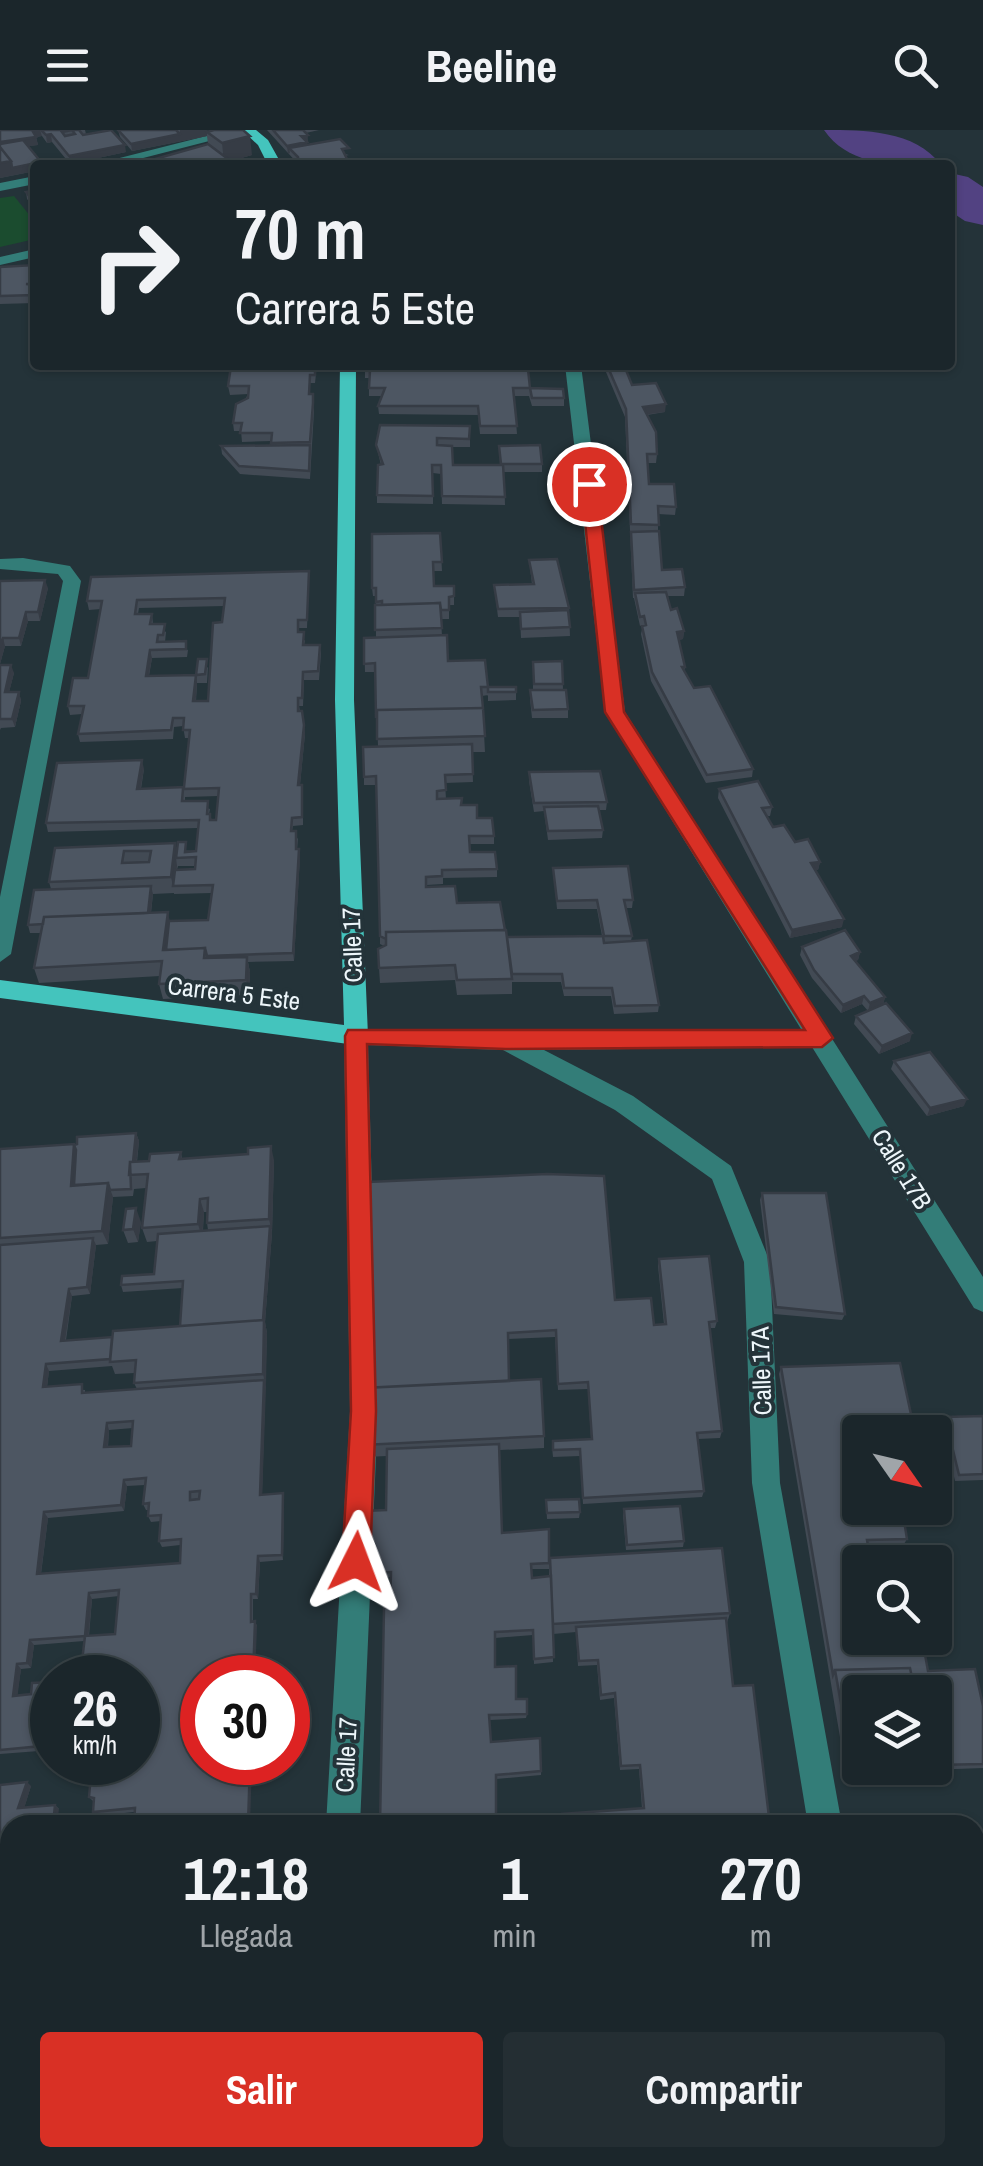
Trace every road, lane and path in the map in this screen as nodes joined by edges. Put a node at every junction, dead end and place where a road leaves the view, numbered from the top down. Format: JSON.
{"nodes":[{"id":1,"x":247,"y":130,"type":"edge"},
{"id":2,"x":120,"y":160,"type":"edge"},
{"id":3,"x":271,"y":160,"type":"edge"},
{"id":4,"x":30,"y":181,"type":"edge"},
{"id":5,"x":0,"y":187,"type":"edge"},
{"id":6,"x":30,"y":254,"type":"edge"},
{"id":7,"x":0,"y":261,"type":"edge"},
{"id":8,"x":348,"y":370,"type":"edge"},
{"id":9,"x":574,"y":370,"type":"edge"},
{"id":10,"x":0,"y":564,"type":"edge"},
{"id":11,"x":0,"y":954,"type":"edge"},
{"id":12,"x":0,"y":989,"type":"edge"},
{"id":13,"x":356,"y":1036,"type":"junction"},
{"id":14,"x":822,"y":1038,"type":"junction"},
{"id":15,"x":506,"y":1041,"type":"junction"},
{"id":16,"x":983,"y":1300,"type":"edge"},
{"id":17,"x":344,"y":1815,"type":"edge"},
{"id":18,"x":824,"y":1815,"type":"edge"}],
"edges":[{"from":1,"to":2,"type":"street"},
{"from":1,"to":3,"type":"main road"},
{"from":4,"to":5,"type":"street"},
{"from":6,"to":7,"type":"street"},
{"from":8,"to":13,"type":"main road","name":"Calle 17"},
{"from":9,"to":14,"type":"street"},
{"from":10,"to":11,"type":"street"},
{"from":12,"to":13,"type":"main road","name":"Carrera 5 Este"},
{"from":13,"to":15,"type":"street","name":"Carrera 5 Este"},
{"from":13,"to":17,"type":"street","name":"Calle 17"},
{"from":14,"to":15,"type":"street","name":"Carrera 5 Este"},
{"from":14,"to":16,"type":"street","name":"Calle 17B"},
{"from":15,"to":18,"type":"street","name":"Calle 17A"}]}
